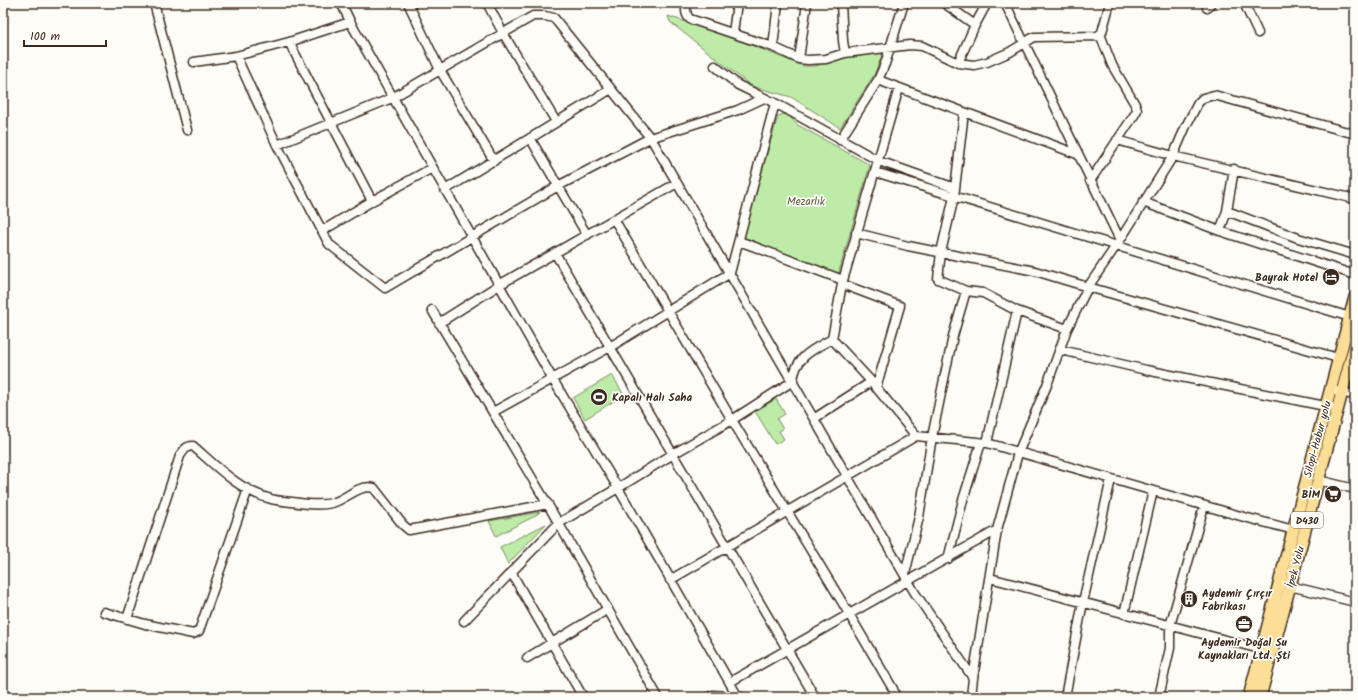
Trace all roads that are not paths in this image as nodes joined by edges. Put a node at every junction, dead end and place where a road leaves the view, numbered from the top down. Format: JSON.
{"nodes":[{"id":1,"x":154,"y":3,"type":"edge"},
{"id":2,"x":341,"y":3,"type":"edge"},
{"id":3,"x":408,"y":3,"type":"edge"},
{"id":4,"x":487,"y":3,"type":"edge"},
{"id":5,"x":686,"y":3,"type":"edge"},
{"id":6,"x":737,"y":3,"type":"edge"},
{"id":7,"x":778,"y":3,"type":"edge"},
{"id":8,"x":807,"y":3,"type":"edge"},
{"id":9,"x":841,"y":3,"type":"edge"},
{"id":10,"x":904,"y":3,"type":"edge"},
{"id":11,"x":944,"y":3,"type":"edge"},
{"id":12,"x":986,"y":3,"type":"edge"},
{"id":13,"x":1005,"y":3,"type":"edge"},
{"id":14,"x":1110,"y":3,"type":"edge"},
{"id":15,"x":1244,"y":3,"type":"edge"},
{"id":16,"x":350,"y":22,"type":"junction"},
{"id":17,"x":975,"y":25,"type":"junction"},
{"id":18,"x":503,"y":33,"type":"junction"},
{"id":19,"x":732,"y":33,"type":"junction"},
{"id":20,"x":1258,"y":33,"type":"dead end"},
{"id":21,"x":1100,"y":34,"type":"junction"},
{"id":22,"x":289,"y":42,"type":"junction"},
{"id":23,"x":1024,"y":44,"type":"junction"},
{"id":24,"x":773,"y":47,"type":"junction"},
{"id":25,"x":891,"y":47,"type":"junction"},
{"id":26,"x":846,"y":53,"type":"junction"},
{"id":27,"x":236,"y":56,"type":"junction"},
{"id":28,"x":799,"y":58,"type":"junction"},
{"id":29,"x":194,"y":62,"type":"dead end"},
{"id":30,"x":958,"y":63,"type":"junction"},
{"id":31,"x":715,"y":66,"type":"dead end"},
{"id":32,"x":440,"y":70,"type":"junction"},
{"id":33,"x":878,"y":80,"type":"junction"},
{"id":34,"x":899,"y":88,"type":"junction"},
{"id":35,"x":611,"y":89,"type":"junction"},
{"id":36,"x":392,"y":98,"type":"junction"},
{"id":37,"x":764,"y":98,"type":"junction"},
{"id":38,"x":775,"y":103,"type":"junction"},
{"id":39,"x":964,"y":112,"type":"junction"},
{"id":40,"x":555,"y":120,"type":"dead end"},
{"id":41,"x":331,"y":124,"type":"junction"},
{"id":42,"x":187,"y":130,"type":"dead end"},
{"id":43,"x":1355,"y":134,"type":"edge"},
{"id":44,"x":530,"y":138,"type":"junction"},
{"id":45,"x":650,"y":138,"type":"junction"},
{"id":46,"x":840,"y":140,"type":"junction"},
{"id":47,"x":1117,"y":140,"type":"junction"},
{"id":48,"x":277,"y":145,"type":"junction"},
{"id":49,"x":1077,"y":154,"type":"junction"},
{"id":50,"x":1173,"y":156,"type":"junction"},
{"id":51,"x":494,"y":160,"type":"junction"},
{"id":52,"x":879,"y":161,"type":"junction"},
{"id":53,"x":432,"y":168,"type":"junction"},
{"id":54,"x":1234,"y":170,"type":"junction"},
{"id":55,"x":875,"y":172,"type":"junction"},
{"id":56,"x":1090,"y":182,"type":"junction"},
{"id":57,"x":677,"y":183,"type":"junction"},
{"id":58,"x":558,"y":186,"type":"junction"},
{"id":59,"x":955,"y":188,"type":"junction"},
{"id":60,"x":445,"y":190,"type":"junction"},
{"id":61,"x":954,"y":197,"type":"junction"},
{"id":62,"x":1355,"y":199,"type":"edge"},
{"id":63,"x":372,"y":201,"type":"junction"},
{"id":64,"x":1143,"y":202,"type":"junction"},
{"id":65,"x":1226,"y":211,"type":"junction"},
{"id":66,"x":614,"y":219,"type":"junction"},
{"id":67,"x":1220,"y":230,"type":"junction"},
{"id":68,"x":322,"y":231,"type":"junction"},
{"id":69,"x":856,"y":233,"type":"junction"},
{"id":70,"x":587,"y":234,"type":"junction"},
{"id":71,"x":472,"y":237,"type":"junction"},
{"id":72,"x":738,"y":241,"type":"junction"},
{"id":73,"x":1118,"y":243,"type":"junction"},
{"id":74,"x":941,"y":252,"type":"junction"},
{"id":75,"x":555,"y":253,"type":"junction"},
{"id":76,"x":1355,"y":255,"type":"edge"},
{"id":77,"x":730,"y":273,"type":"junction"},
{"id":78,"x":1355,"y":275,"type":"edge"},
{"id":79,"x":843,"y":282,"type":"junction"},
{"id":80,"x":499,"y":285,"type":"junction"},
{"id":81,"x":1088,"y":288,"type":"junction"},
{"id":82,"x":966,"y":291,"type":"junction"},
{"id":83,"x":1355,"y":297,"type":"edge"},
{"id":84,"x":432,"y":310,"type":"dead end"},
{"id":85,"x":668,"y":311,"type":"junction"},
{"id":86,"x":1017,"y":311,"type":"junction"},
{"id":87,"x":1350,"y":317,"type":"junction"},
{"id":88,"x":439,"y":322,"type":"junction"},
{"id":89,"x":1067,"y":329,"type":"junction"},
{"id":90,"x":832,"y":339,"type":"junction"},
{"id":91,"x":1355,"y":344,"type":"edge"},
{"id":92,"x":610,"y":347,"type":"junction"},
{"id":93,"x":1060,"y":350,"type":"junction"},
{"id":94,"x":1338,"y":358,"type":"junction"},
{"id":95,"x":552,"y":378,"type":"junction"},
{"id":96,"x":793,"y":381,"type":"junction"},
{"id":97,"x":874,"y":385,"type":"junction"},
{"id":98,"x":1336,"y":392,"type":"junction"},
{"id":99,"x":1355,"y":395,"type":"edge"},
{"id":100,"x":1331,"y":408,"type":"junction"},
{"id":101,"x":492,"y":412,"type":"junction"},
{"id":102,"x":815,"y":418,"type":"junction"},
{"id":103,"x":732,"y":420,"type":"junction"},
{"id":104,"x":916,"y":436,"type":"junction"},
{"id":105,"x":932,"y":437,"type":"junction"},
{"id":106,"x":984,"y":443,"type":"junction"},
{"id":107,"x":1018,"y":453,"type":"junction"},
{"id":108,"x":673,"y":454,"type":"junction"},
{"id":109,"x":848,"y":476,"type":"junction"},
{"id":110,"x":1111,"y":480,"type":"junction"},
{"id":111,"x":1318,"y":480,"type":"junction"},
{"id":112,"x":618,"y":488,"type":"junction"},
{"id":113,"x":248,"y":489,"type":"junction"},
{"id":114,"x":1355,"y":489,"type":"edge"},
{"id":115,"x":1153,"y":491,"type":"junction"},
{"id":116,"x":548,"y":504,"type":"junction"},
{"id":117,"x":1204,"y":506,"type":"junction"},
{"id":118,"x":787,"y":512,"type":"junction"},
{"id":119,"x":559,"y":523,"type":"junction"},
{"id":120,"x":997,"y":530,"type":"junction"},
{"id":121,"x":1294,"y":530,"type":"junction"},
{"id":122,"x":727,"y":546,"type":"junction"},
{"id":123,"x":948,"y":559,"type":"junction"},
{"id":124,"x":511,"y":572,"type":"junction"},
{"id":125,"x":907,"y":578,"type":"junction"},
{"id":126,"x":990,"y":578,"type":"junction"},
{"id":127,"x":670,"y":580,"type":"junction"},
{"id":128,"x":1290,"y":586,"type":"junction"},
{"id":129,"x":1083,"y":602,"type":"junction"},
{"id":130,"x":1355,"y":602,"type":"edge"},
{"id":131,"x":608,"y":609,"type":"junction"},
{"id":132,"x":104,"y":612,"type":"dead end"},
{"id":133,"x":1124,"y":614,"type":"junction"},
{"id":134,"x":850,"y":615,"type":"junction"},
{"id":135,"x":127,"y":619,"type":"junction"},
{"id":136,"x":464,"y":621,"type":"dead end"},
{"id":137,"x":1170,"y":626,"type":"junction"},
{"id":138,"x":552,"y":643,"type":"junction"},
{"id":139,"x":1256,"y":648,"type":"dead end"},
{"id":140,"x":788,"y":650,"type":"junction"},
{"id":141,"x":527,"y":658,"type":"dead end"},
{"id":142,"x":973,"y":678,"type":"junction"},
{"id":143,"x":730,"y":682,"type":"junction"},
{"id":144,"x":583,"y":697,"type":"edge"},
{"id":145,"x":658,"y":697,"type":"edge"},
{"id":146,"x":709,"y":697,"type":"edge"},
{"id":147,"x":738,"y":697,"type":"edge"},
{"id":148,"x":742,"y":697,"type":"edge"},
{"id":149,"x":815,"y":697,"type":"edge"},
{"id":150,"x":896,"y":697,"type":"edge"},
{"id":151,"x":971,"y":697,"type":"edge"},
{"id":152,"x":1065,"y":697,"type":"edge"},
{"id":153,"x":1159,"y":697,"type":"edge"},
{"id":154,"x":1249,"y":697,"type":"edge"},
{"id":155,"x":1260,"y":697,"type":"edge"}],
"edges":[{"from":1,"to":42,"type":"street"},
{"from":2,"to":16,"type":"street"},
{"from":3,"to":32,"type":"street"},
{"from":4,"to":18,"type":"street"},
{"from":5,"to":19,"type":"street"},
{"from":6,"to":19,"type":"street"},
{"from":7,"to":24,"type":"street"},
{"from":8,"to":28,"type":"street"},
{"from":9,"to":26,"type":"street"},
{"from":10,"to":25,"type":"street"},
{"from":11,"to":17,"type":"street"},
{"from":12,"to":17,"type":"street"},
{"from":13,"to":23,"type":"street"},
{"from":14,"to":21,"type":"street"},
{"from":15,"to":20,"type":"street"},
{"from":16,"to":22,"type":"street"},
{"from":16,"to":36,"type":"street"},
{"from":17,"to":30,"type":"street"},
{"from":18,"to":32,"type":"street"},
{"from":18,"to":35,"type":"street"},
{"from":18,"to":40,"type":"street"},
{"from":19,"to":24,"type":"street"},
{"from":21,"to":23,"type":"street"},
{"from":21,"to":47,"type":"street"},
{"from":22,"to":27,"type":"street"},
{"from":22,"to":41,"type":"street"},
{"from":23,"to":30,"type":"street"},
{"from":23,"to":49,"type":"street"},
{"from":24,"to":28,"type":"street"},
{"from":25,"to":26,"type":"street"},
{"from":25,"to":30,"type":"street"},
{"from":25,"to":33,"type":"street"},
{"from":26,"to":28,"type":"street"},
{"from":27,"to":29,"type":"street"},
{"from":27,"to":48,"type":"street"},
{"from":31,"to":37,"type":"street"},
{"from":32,"to":36,"type":"street"},
{"from":32,"to":51,"type":"street"},
{"from":33,"to":34,"type":"street"},
{"from":33,"to":46,"type":"street"},
{"from":34,"to":39,"type":"street"},
{"from":34,"to":52,"type":"street"},
{"from":35,"to":44,"type":"street"},
{"from":35,"to":45,"type":"street"},
{"from":36,"to":41,"type":"street"},
{"from":36,"to":53,"type":"street"},
{"from":37,"to":38,"type":"street"},
{"from":37,"to":45,"type":"street"},
{"from":38,"to":46,"type":"street"},
{"from":38,"to":72,"type":"street"},
{"from":39,"to":49,"type":"street"},
{"from":39,"to":59,"type":"street"},
{"from":41,"to":48,"type":"street"},
{"from":41,"to":63,"type":"street"},
{"from":43,"to":50,"type":"street"},
{"from":44,"to":51,"type":"street"},
{"from":44,"to":58,"type":"street"},
{"from":45,"to":57,"type":"street"},
{"from":45,"to":58,"type":"street"},
{"from":46,"to":52,"type":"street"},
{"from":47,"to":50,"type":"street"},
{"from":47,"to":56,"type":"street"},
{"from":48,"to":68,"type":"street"},
{"from":49,"to":56,"type":"street"},
{"from":50,"to":54,"type":"street"},
{"from":50,"to":64,"type":"street"},
{"from":51,"to":60,"type":"street"},
{"from":52,"to":55,"type":"street"},
{"from":52,"to":59,"type":"street"},
{"from":53,"to":60,"type":"street"},
{"from":53,"to":63,"type":"street"},
{"from":54,"to":62,"type":"street"},
{"from":54,"to":65,"type":"street"},
{"from":55,"to":61,"type":"street"},
{"from":55,"to":69,"type":"street"},
{"from":56,"to":73,"type":"street"},
{"from":57,"to":66,"type":"street"},
{"from":57,"to":77,"type":"street"},
{"from":58,"to":70,"type":"street"},
{"from":58,"to":71,"type":"street"},
{"from":59,"to":61,"type":"street"},
{"from":60,"to":71,"type":"street"},
{"from":61,"to":73,"type":"street"},
{"from":61,"to":74,"type":"street"},
{"from":63,"to":68,"type":"street"},
{"from":64,"to":67,"type":"street"},
{"from":64,"to":73,"type":"street"},
{"from":65,"to":67,"type":"street"},
{"from":65,"to":76,"type":"street"},
{"from":66,"to":70,"type":"street"},
{"from":66,"to":85,"type":"street"},
{"from":67,"to":78,"type":"street"},
{"from":68,"to":71,"type":"street"},
{"from":69,"to":74,"type":"street"},
{"from":69,"to":79,"type":"street"},
{"from":70,"to":75,"type":"street"},
{"from":71,"to":80,"type":"street"},
{"from":72,"to":77,"type":"street"},
{"from":72,"to":79,"type":"street"},
{"from":73,"to":81,"type":"street"},
{"from":73,"to":87,"type":"street"},
{"from":74,"to":81,"type":"street"},
{"from":74,"to":82,"type":"street"},
{"from":75,"to":80,"type":"street"},
{"from":75,"to":92,"type":"street"},
{"from":77,"to":85,"type":"street"},
{"from":77,"to":96,"type":"street"},
{"from":79,"to":90,"type":"street"},
{"from":79,"to":97,"type":"street"},
{"from":80,"to":88,"type":"street"},
{"from":80,"to":95,"type":"street"},
{"from":81,"to":89,"type":"street"},
{"from":81,"to":94,"type":"street"},
{"from":82,"to":86,"type":"street"},
{"from":82,"to":105,"type":"street"},
{"from":83,"to":87,"type":"highway","name":"Silopi-Habur yolu","number":"D430"},
{"from":84,"to":88,"type":"street"},
{"from":85,"to":92,"type":"street"},
{"from":85,"to":103,"type":"street"},
{"from":86,"to":89,"type":"street"},
{"from":86,"to":106,"type":"street"},
{"from":87,"to":94,"type":"highway","name":"Silopi-Habur yolu","number":"D430"},
{"from":88,"to":101,"type":"street"},
{"from":89,"to":93,"type":"street"},
{"from":90,"to":96,"type":"street"},
{"from":90,"to":97,"type":"street"},
{"from":91,"to":98,"type":"highway","number":"D430"},
{"from":92,"to":95,"type":"street"},
{"from":92,"to":108,"type":"street"},
{"from":93,"to":100,"type":"street"},
{"from":93,"to":107,"type":"street"},
{"from":94,"to":98,"type":"highway","name":"Silopi-Habur yolu","number":"D430"},
{"from":95,"to":101,"type":"street"},
{"from":95,"to":112,"type":"street"},
{"from":96,"to":102,"type":"street"},
{"from":96,"to":103,"type":"street"},
{"from":97,"to":102,"type":"street"},
{"from":97,"to":104,"type":"street"},
{"from":98,"to":99,"type":"street"},
{"from":98,"to":100,"type":"highway","name":"Silopi-Habur yolu","number":"D430"},
{"from":100,"to":111,"type":"highway","name":"İpek Yolu","number":"D430"},
{"from":100,"to":121,"type":"highway","name":"Silopi-Habur yolu","number":"D430"},
{"from":101,"to":116,"type":"street"},
{"from":102,"to":109,"type":"street"},
{"from":103,"to":108,"type":"street"},
{"from":103,"to":118,"type":"street"},
{"from":104,"to":105,"type":"street"},
{"from":104,"to":109,"type":"street"},
{"from":105,"to":106,"type":"street"},
{"from":105,"to":125,"type":"street"},
{"from":106,"to":107,"type":"street"},
{"from":106,"to":123,"type":"street"},
{"from":107,"to":110,"type":"street"},
{"from":107,"to":120,"type":"street"},
{"from":108,"to":112,"type":"street"},
{"from":108,"to":122,"type":"street"},
{"from":109,"to":118,"type":"street"},
{"from":109,"to":125,"type":"street"},
{"from":110,"to":115,"type":"street"},
{"from":110,"to":129,"type":"street"},
{"from":111,"to":114,"type":"street"},
{"from":111,"to":128,"type":"highway","name":"İpek Yolu","number":"D430"},
{"from":112,"to":119,"type":"street"},
{"from":112,"to":127,"type":"street"},
{"from":113,"to":116,"type":"street"},
{"from":113,"to":135,"type":"street"},
{"from":113,"to":135,"type":"street"},
{"from":115,"to":117,"type":"street"},
{"from":115,"to":133,"type":"street"},
{"from":116,"to":119,"type":"street"},
{"from":117,"to":121,"type":"street"},
{"from":117,"to":137,"type":"street"},
{"from":118,"to":122,"type":"street"},
{"from":118,"to":134,"type":"street"},
{"from":119,"to":124,"type":"street"},
{"from":119,"to":131,"type":"street"},
{"from":120,"to":123,"type":"street"},
{"from":120,"to":126,"type":"street"},
{"from":121,"to":154,"type":"highway","name":"Silopi-Habur yolu","number":"D430"},
{"from":122,"to":127,"type":"street"},
{"from":122,"to":140,"type":"street"},
{"from":123,"to":125,"type":"street"},
{"from":124,"to":136,"type":"street"},
{"from":124,"to":138,"type":"street"},
{"from":125,"to":134,"type":"street"},
{"from":125,"to":142,"type":"street"},
{"from":126,"to":129,"type":"street"},
{"from":126,"to":142,"type":"street"},
{"from":127,"to":143,"type":"street"},
{"from":128,"to":130,"type":"street"},
{"from":128,"to":155,"type":"highway","name":"İpek Yolu","number":"D430"},
{"from":129,"to":133,"type":"street"},
{"from":129,"to":152,"type":"street"},
{"from":131,"to":138,"type":"street"},
{"from":131,"to":145,"type":"street"},
{"from":132,"to":135,"type":"street"},
{"from":133,"to":137,"type":"street"},
{"from":134,"to":140,"type":"street"},
{"from":134,"to":150,"type":"street"},
{"from":137,"to":139,"type":"street"},
{"from":137,"to":153,"type":"street"},
{"from":138,"to":141,"type":"street"},
{"from":138,"to":144,"type":"street"},
{"from":140,"to":143,"type":"street"},
{"from":140,"to":149,"type":"street"},
{"from":142,"to":151,"type":"street"},
{"from":143,"to":147,"type":"street"},
{"from":146,"to":147,"type":"street"},
{"from":147,"to":148,"type":"street"}]}
